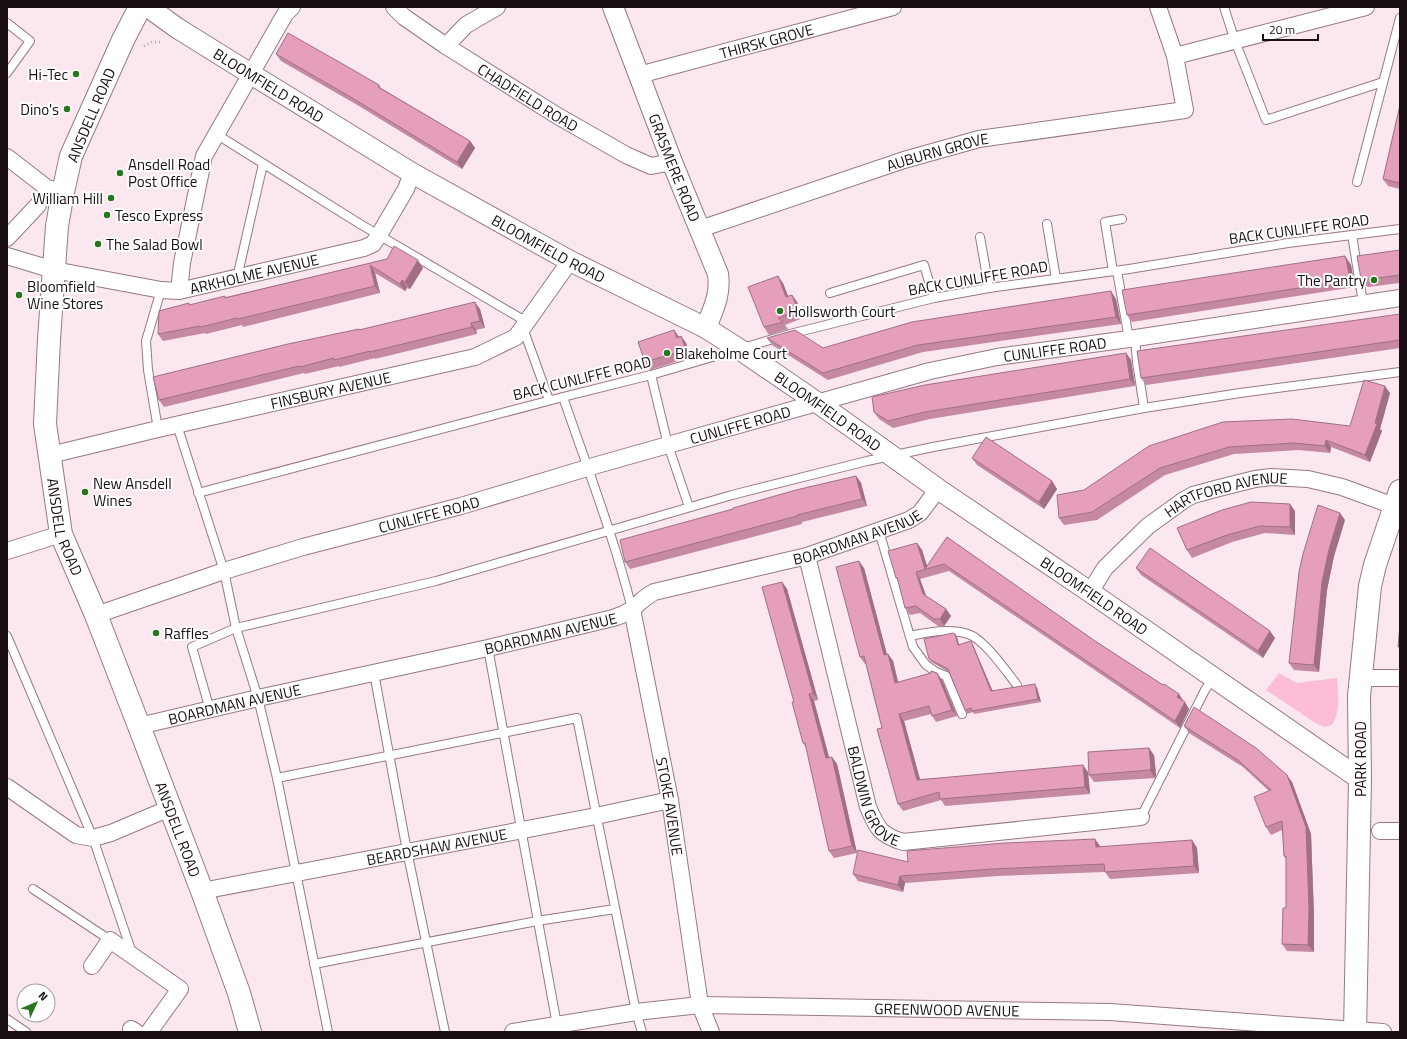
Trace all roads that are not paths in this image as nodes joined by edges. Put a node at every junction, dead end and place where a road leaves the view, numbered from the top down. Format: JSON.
{"nodes":[{"id":1,"x":140,"y":7,"type":"edge"},
{"id":2,"x":148,"y":7,"type":"edge"},
{"id":3,"x":292,"y":7,"type":"edge"},
{"id":4,"x":394,"y":7,"type":"edge"},
{"id":5,"x":497,"y":7,"type":"edge"},
{"id":6,"x":613,"y":7,"type":"edge"},
{"id":7,"x":893,"y":7,"type":"edge"},
{"id":8,"x":1158,"y":7,"type":"edge"},
{"id":9,"x":1224,"y":7,"type":"edge"},
{"id":10,"x":1366,"y":7,"type":"edge"},
{"id":11,"x":1400,"y":18,"type":"edge"},
{"id":12,"x":7,"y":23,"type":"edge"},
{"id":13,"x":1235,"y":41,"type":"junction"},
{"id":14,"x":446,"y":46,"type":"junction"},
{"id":15,"x":1174,"y":56,"type":"junction"},
{"id":16,"x":7,"y":73,"type":"edge"},
{"id":17,"x":251,"y":74,"type":"junction"},
{"id":18,"x":639,"y":75,"type":"junction"},
{"id":19,"x":1383,"y":82,"type":"junction"},
{"id":20,"x":216,"y":134,"type":"junction"},
{"id":21,"x":7,"y":157,"type":"edge"},
{"id":22,"x":672,"y":162,"type":"junction"},
{"id":23,"x":263,"y":164,"type":"junction"},
{"id":24,"x":412,"y":173,"type":"junction"},
{"id":25,"x":1357,"y":182,"type":"dead end"},
{"id":26,"x":63,"y":192,"type":"junction"},
{"id":27,"x":38,"y":205,"type":"dead end"},
{"id":28,"x":1122,"y":219,"type":"dead end"},
{"id":29,"x":1048,"y":224,"type":"dead end"},
{"id":30,"x":700,"y":229,"type":"junction"},
{"id":31,"x":1400,"y":229,"type":"edge"},
{"id":32,"x":379,"y":235,"type":"junction"},
{"id":33,"x":1352,"y":235,"type":"junction"},
{"id":34,"x":980,"y":237,"type":"dead end"},
{"id":35,"x":7,"y":238,"type":"edge"},
{"id":36,"x":7,"y":256,"type":"edge"},
{"id":37,"x":570,"y":261,"type":"junction"},
{"id":38,"x":54,"y":270,"type":"junction"},
{"id":39,"x":1115,"y":271,"type":"junction"},
{"id":40,"x":237,"y":278,"type":"junction"},
{"id":41,"x":1056,"y":279,"type":"junction"},
{"id":42,"x":989,"y":288,"type":"junction"},
{"id":43,"x":162,"y":290,"type":"junction"},
{"id":44,"x":179,"y":291,"type":"junction"},
{"id":45,"x":830,"y":293,"type":"dead end"},
{"id":46,"x":934,"y":298,"type":"junction"},
{"id":47,"x":1400,"y":298,"type":"edge"},
{"id":48,"x":1363,"y":303,"type":"junction"},
{"id":49,"x":525,"y":325,"type":"junction"},
{"id":50,"x":706,"y":328,"type":"junction"},
{"id":51,"x":1132,"y":338,"type":"junction"},
{"id":52,"x":739,"y":349,"type":"junction"},
{"id":53,"x":1400,"y":372,"type":"edge"},
{"id":54,"x":651,"y":375,"type":"junction"},
{"id":55,"x":563,"y":397,"type":"junction"},
{"id":56,"x":549,"y":400,"type":"junction"},
{"id":57,"x":818,"y":403,"type":"junction"},
{"id":58,"x":1144,"y":408,"type":"junction"},
{"id":59,"x":177,"y":424,"type":"junction"},
{"id":60,"x":158,"y":428,"type":"junction"},
{"id":61,"x":668,"y":445,"type":"junction"},
{"id":62,"x":50,"y":455,"type":"junction"},
{"id":63,"x":893,"y":456,"type":"junction"},
{"id":64,"x":588,"y":468,"type":"junction"},
{"id":65,"x":938,"y":489,"type":"junction"},
{"id":66,"x":198,"y":493,"type":"junction"},
{"id":67,"x":1397,"y":499,"type":"edge"},
{"id":68,"x":689,"y":507,"type":"junction"},
{"id":69,"x":609,"y":530,"type":"junction"},
{"id":70,"x":879,"y":531,"type":"junction"},
{"id":71,"x":61,"y":534,"type":"junction"},
{"id":72,"x":7,"y":551,"type":"edge"},
{"id":73,"x":807,"y":556,"type":"junction"},
{"id":74,"x":224,"y":571,"type":"junction"},
{"id":75,"x":1090,"y":592,"type":"junction"},
{"id":76,"x":632,"y":610,"type":"junction"},
{"id":77,"x":96,"y":616,"type":"junction"},
{"id":78,"x":236,"y":628,"type":"junction"},
{"id":79,"x":910,"y":636,"type":"junction"},
{"id":80,"x":7,"y":638,"type":"edge"},
{"id":81,"x":488,"y":648,"type":"junction"},
{"id":82,"x":374,"y":673,"type":"junction"},
{"id":83,"x":1213,"y":677,"type":"junction"},
{"id":84,"x":1361,"y":678,"type":"junction"},
{"id":85,"x":1400,"y":678,"type":"edge"},
{"id":86,"x":1017,"y":684,"type":"dead end"},
{"id":87,"x":258,"y":698,"type":"junction"},
{"id":88,"x":210,"y":710,"type":"junction"},
{"id":89,"x":962,"y":714,"type":"dead end"},
{"id":90,"x":139,"y":726,"type":"junction"},
{"id":91,"x":504,"y":733,"type":"junction"},
{"id":92,"x":389,"y":756,"type":"junction"},
{"id":93,"x":277,"y":778,"type":"junction"},
{"id":94,"x":1360,"y":779,"type":"junction"},
{"id":95,"x":7,"y":787,"type":"edge"},
{"id":96,"x":670,"y":800,"type":"junction"},
{"id":97,"x":170,"y":808,"type":"junction"},
{"id":98,"x":596,"y":816,"type":"junction"},
{"id":99,"x":1141,"y":817,"type":"joint"},
{"id":100,"x":521,"y":830,"type":"junction"},
{"id":101,"x":1380,"y":831,"type":"dead end"},
{"id":102,"x":1400,"y":831,"type":"edge"},
{"id":103,"x":92,"y":838,"type":"junction"},
{"id":104,"x":407,"y":851,"type":"junction"},
{"id":105,"x":296,"y":872,"type":"junction"},
{"id":106,"x":33,"y":889,"type":"dead end"},
{"id":107,"x":202,"y":891,"type":"junction"},
{"id":108,"x":615,"y":908,"type":"junction"},
{"id":109,"x":537,"y":921,"type":"junction"},
{"id":110,"x":110,"y":940,"type":"junction"},
{"id":111,"x":426,"y":942,"type":"junction"},
{"id":112,"x":134,"y":957,"type":"junction"},
{"id":113,"x":314,"y":964,"type":"junction"},
{"id":114,"x":92,"y":966,"type":"dead end"},
{"id":115,"x":700,"y":1005,"type":"junction"},
{"id":116,"x":636,"y":1012,"type":"junction"},
{"id":117,"x":7,"y":1019,"type":"edge"},
{"id":118,"x":557,"y":1025,"type":"junction"},
{"id":119,"x":1355,"y":1031,"type":"edge"},
{"id":120,"x":26,"y":1032,"type":"edge"},
{"id":121,"x":149,"y":1032,"type":"edge"},
{"id":122,"x":250,"y":1032,"type":"edge"},
{"id":123,"x":328,"y":1032,"type":"edge"},
{"id":124,"x":445,"y":1032,"type":"edge"},
{"id":125,"x":514,"y":1032,"type":"edge"},
{"id":126,"x":642,"y":1032,"type":"edge"},
{"id":127,"x":711,"y":1032,"type":"edge"},
{"id":128,"x":1383,"y":1032,"type":"edge"}],
"edges":[{"from":1,"to":26,"type":"main road","name":"ANSDELL ROAD"},
{"from":2,"to":17,"type":"street","name":"BLOOMFIELD ROAD"},
{"from":3,"to":17,"type":"street"},
{"from":4,"to":14,"type":"street","name":"CHADFIELD ROAD"},
{"from":5,"to":14,"type":"street"},
{"from":6,"to":18,"type":"street","name":"GRASMERE ROAD"},
{"from":7,"to":18,"type":"street","name":"THIRSK GROVE"},
{"from":8,"to":15,"type":"street"},
{"from":9,"to":13,"type":"lane"},
{"from":10,"to":13,"type":"street"},
{"from":11,"to":19,"type":"lane"},
{"from":12,"to":16,"type":"lane"},
{"from":13,"to":15,"type":"street"},
{"from":13,"to":19,"type":"lane"},
{"from":14,"to":22,"type":"street","name":"CHADFIELD ROAD"},
{"from":15,"to":30,"type":"street","name":"AUBURN GROVE"},
{"from":17,"to":20,"type":"street"},
{"from":17,"to":24,"type":"street","name":"BLOOMFIELD ROAD"},
{"from":18,"to":22,"type":"street","name":"GRASMERE ROAD"},
{"from":19,"to":25,"type":"lane"},
{"from":20,"to":23,"type":"lane"},
{"from":20,"to":44,"type":"street"},
{"from":21,"to":26,"type":"street"},
{"from":22,"to":30,"type":"street","name":"GRASMERE ROAD"},
{"from":23,"to":32,"type":"lane"},
{"from":23,"to":40,"type":"lane"},
{"from":24,"to":32,"type":"street","name":"ARKHOLME AVENUE"},
{"from":24,"to":37,"type":"street","name":"BLOOMFIELD ROAD"},
{"from":26,"to":38,"type":"main road","name":"ANSDELL ROAD"},
{"from":27,"to":35,"type":"street"},
{"from":28,"to":39,"type":"lane"},
{"from":29,"to":41,"type":"lane"},
{"from":30,"to":50,"type":"street","name":"GRASMERE ROAD"},
{"from":31,"to":33,"type":"lane","name":"BACK CUNLIFFE ROAD"},
{"from":32,"to":40,"type":"street","name":"ARKHOLME AVENUE"},
{"from":32,"to":49,"type":"lane"},
{"from":33,"to":39,"type":"lane","name":"BACK CUNLIFFE ROAD"},
{"from":33,"to":48,"type":"lane"},
{"from":34,"to":42,"type":"lane"},
{"from":36,"to":38,"type":"street","name":"ARKHOLME AVENUE"},
{"from":37,"to":49,"type":"street","name":"FINSBURY AVENUE"},
{"from":37,"to":50,"type":"street","name":"BLOOMFIELD ROAD"},
{"from":38,"to":43,"type":"street","name":"ARKHOLME AVENUE"},
{"from":38,"to":62,"type":"main road","name":"ANSDELL ROAD"},
{"from":39,"to":41,"type":"lane","name":"BACK CUNLIFFE ROAD"},
{"from":39,"to":51,"type":"lane"},
{"from":40,"to":44,"type":"street","name":"ARKHOLME AVENUE"},
{"from":41,"to":42,"type":"lane","name":"BACK CUNLIFFE ROAD"},
{"from":42,"to":46,"type":"lane","name":"BACK CUNLIFFE ROAD"},
{"from":43,"to":44,"type":"street","name":"ARKHOLME AVENUE"},
{"from":43,"to":60,"type":"lane"},
{"from":45,"to":46,"type":"lane"},
{"from":46,"to":52,"type":"lane","name":"BACK CUNLIFFE ROAD"},
{"from":47,"to":48,"type":"street","name":"CUNLIFFE ROAD"},
{"from":48,"to":51,"type":"street","name":"CUNLIFFE ROAD"},
{"from":49,"to":56,"type":"lane"},
{"from":49,"to":59,"type":"street","name":"FINSBURY AVENUE"},
{"from":50,"to":52,"type":"street","name":"BLOOMFIELD ROAD"},
{"from":51,"to":57,"type":"street","name":"CUNLIFFE ROAD"},
{"from":51,"to":58,"type":"lane"},
{"from":52,"to":54,"type":"lane","name":"BACK CUNLIFFE ROAD"},
{"from":52,"to":57,"type":"street","name":"BLOOMFIELD ROAD"},
{"from":53,"to":58,"type":"lane"},
{"from":54,"to":55,"type":"lane","name":"BACK CUNLIFFE ROAD"},
{"from":54,"to":61,"type":"lane"},
{"from":55,"to":56,"type":"lane","name":"BACK CUNLIFFE ROAD"},
{"from":55,"to":64,"type":"lane"},
{"from":56,"to":66,"type":"lane","name":"BACK CUNLIFFE ROAD"},
{"from":57,"to":61,"type":"street","name":"CUNLIFFE ROAD"},
{"from":57,"to":63,"type":"street","name":"BLOOMFIELD ROAD"},
{"from":58,"to":63,"type":"lane"},
{"from":59,"to":60,"type":"street","name":"FINSBURY AVENUE"},
{"from":59,"to":66,"type":"lane"},
{"from":60,"to":62,"type":"street","name":"FINSBURY AVENUE"},
{"from":61,"to":64,"type":"street","name":"CUNLIFFE ROAD"},
{"from":61,"to":68,"type":"lane"},
{"from":62,"to":71,"type":"main road","name":"ANSDELL ROAD"},
{"from":63,"to":65,"type":"street","name":"BLOOMFIELD ROAD"},
{"from":63,"to":68,"type":"lane"},
{"from":64,"to":69,"type":"lane"},
{"from":64,"to":74,"type":"street","name":"CUNLIFFE ROAD"},
{"from":65,"to":70,"type":"street","name":"BOARDMAN AVENUE"},
{"from":65,"to":75,"type":"street","name":"BLOOMFIELD ROAD"},
{"from":66,"to":74,"type":"lane"},
{"from":67,"to":75,"type":"street","name":"HARTFORD AVENUE"},
{"from":67,"to":84,"type":"main road","name":"PARK ROAD"},
{"from":68,"to":69,"type":"lane"},
{"from":69,"to":76,"type":"lane"},
{"from":69,"to":78,"type":"lane"},
{"from":70,"to":73,"type":"street","name":"BOARDMAN AVENUE"},
{"from":70,"to":79,"type":"lane"},
{"from":71,"to":72,"type":"street"},
{"from":71,"to":77,"type":"main road","name":"ANSDELL ROAD"},
{"from":73,"to":76,"type":"street","name":"BOARDMAN AVENUE"},
{"from":73,"to":99,"type":"street","name":"BALDWIN GROVE"},
{"from":74,"to":77,"type":"street","name":"CUNLIFFE ROAD"},
{"from":74,"to":78,"type":"lane"},
{"from":75,"to":83,"type":"street","name":"BLOOMFIELD ROAD"},
{"from":76,"to":81,"type":"street","name":"BOARDMAN AVENUE"},
{"from":76,"to":96,"type":"street","name":"STOKE AVENUE"},
{"from":77,"to":90,"type":"main road","name":"ANSDELL ROAD"},
{"from":78,"to":87,"type":"lane"},
{"from":78,"to":88,"type":"lane"},
{"from":79,"to":86,"type":"lane"},
{"from":79,"to":89,"type":"lane"},
{"from":80,"to":103,"type":"lane"},
{"from":81,"to":82,"type":"street","name":"BOARDMAN AVENUE"},
{"from":81,"to":91,"type":"lane"},
{"from":82,"to":87,"type":"street","name":"BOARDMAN AVENUE"},
{"from":82,"to":92,"type":"lane"},
{"from":83,"to":94,"type":"street","name":"BLOOMFIELD ROAD"},
{"from":83,"to":99,"type":"lane"},
{"from":84,"to":85,"type":"street"},
{"from":84,"to":94,"type":"main road","name":"PARK ROAD"},
{"from":87,"to":88,"type":"street","name":"BOARDMAN AVENUE"},
{"from":87,"to":93,"type":"lane"},
{"from":88,"to":90,"type":"street","name":"BOARDMAN AVENUE"},
{"from":90,"to":97,"type":"main road","name":"ANSDELL ROAD"},
{"from":91,"to":92,"type":"lane"},
{"from":91,"to":98,"type":"lane"},
{"from":91,"to":100,"type":"lane"},
{"from":92,"to":93,"type":"lane"},
{"from":92,"to":104,"type":"lane"},
{"from":93,"to":105,"type":"lane"},
{"from":94,"to":119,"type":"main road","name":"PARK ROAD"},
{"from":95,"to":103,"type":"street"},
{"from":96,"to":98,"type":"street","name":"BEARDSHAW AVENUE"},
{"from":96,"to":115,"type":"street","name":"STOKE AVENUE"},
{"from":97,"to":103,"type":"street"},
{"from":97,"to":107,"type":"main road","name":"ANSDELL ROAD"},
{"from":98,"to":100,"type":"street","name":"BEARDSHAW AVENUE"},
{"from":98,"to":108,"type":"lane"},
{"from":100,"to":104,"type":"street","name":"BEARDSHAW AVENUE"},
{"from":100,"to":109,"type":"lane"},
{"from":101,"to":102,"type":"street"},
{"from":103,"to":112,"type":"lane"},
{"from":104,"to":105,"type":"street","name":"BEARDSHAW AVENUE"},
{"from":104,"to":111,"type":"lane"},
{"from":105,"to":107,"type":"street","name":"BEARDSHAW AVENUE"},
{"from":105,"to":113,"type":"lane"},
{"from":106,"to":110,"type":"lane"},
{"from":107,"to":122,"type":"main road","name":"ANSDELL ROAD"},
{"from":108,"to":109,"type":"lane"},
{"from":108,"to":116,"type":"lane"},
{"from":109,"to":111,"type":"lane"},
{"from":109,"to":118,"type":"lane"},
{"from":110,"to":112,"type":"street"},
{"from":110,"to":114,"type":"street"},
{"from":111,"to":113,"type":"lane"},
{"from":111,"to":124,"type":"lane"},
{"from":112,"to":121,"type":"street"},
{"from":113,"to":123,"type":"lane"},
{"from":115,"to":116,"type":"street","name":"GREENWOOD AVENUE"},
{"from":115,"to":119,"type":"street","name":"GREENWOOD AVENUE"},
{"from":115,"to":127,"type":"street","name":"STOKE AVENUE"},
{"from":116,"to":118,"type":"street","name":"GREENWOOD AVENUE"},
{"from":116,"to":126,"type":"lane"},
{"from":117,"to":120,"type":"lane"},
{"from":118,"to":125,"type":"street","name":"GREENWOOD AVENUE"},
{"from":119,"to":128,"type":"street","name":"GREENWOOD AVENUE"}]}
